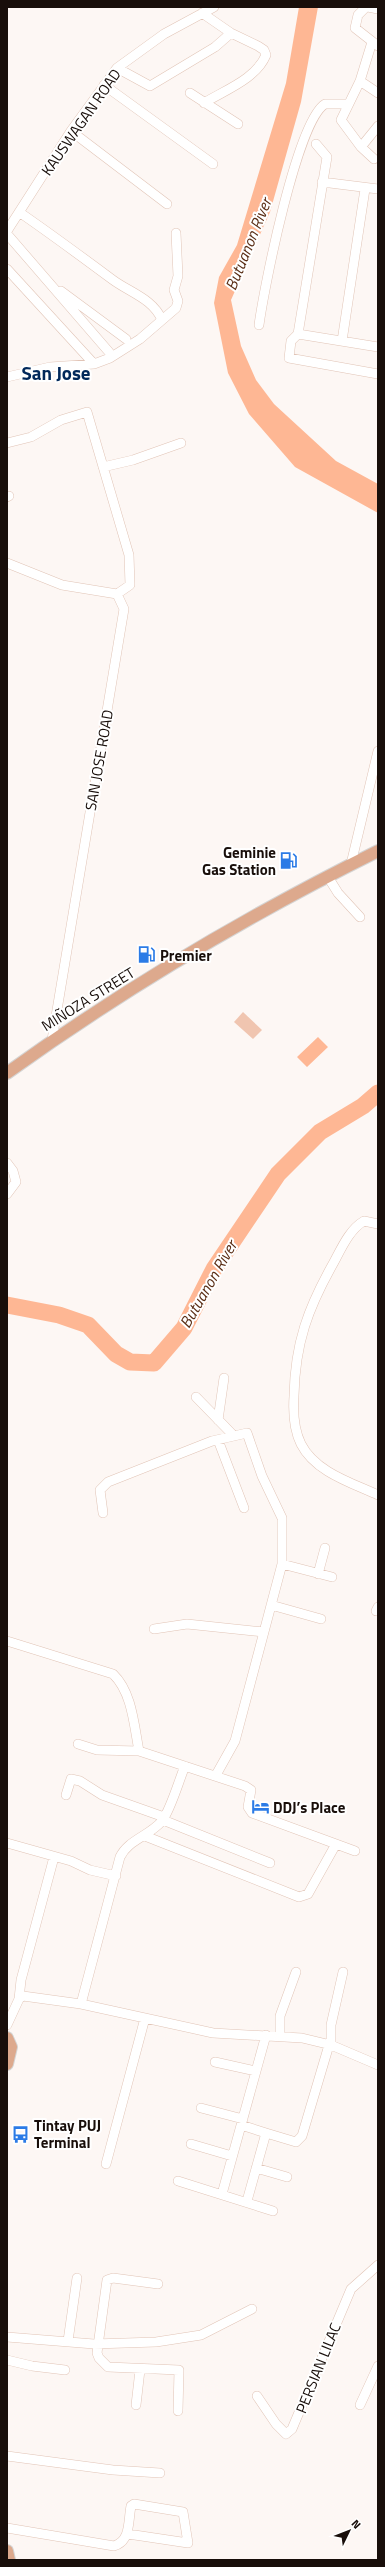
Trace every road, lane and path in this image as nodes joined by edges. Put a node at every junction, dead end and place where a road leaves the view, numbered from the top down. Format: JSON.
{"nodes":[{"id":1,"x":214,"y":7,"type":"edge"},
{"id":2,"x":367,"y":7,"type":"edge"},
{"id":3,"x":378,"y":9,"type":"edge"},
{"id":4,"x":202,"y":13,"type":"junction"},
{"id":5,"x":230,"y":32,"type":"junction"},
{"id":6,"x":375,"y":44,"type":"edge"},
{"id":7,"x":117,"y":68,"type":"junction"},
{"id":8,"x":360,"y":81,"type":"junction"},
{"id":9,"x":104,"y":85,"type":"junction"},
{"id":10,"x":378,"y":93,"type":"edge"},
{"id":11,"x":190,"y":94,"type":"dead end"},
{"id":12,"x":204,"y":103,"type":"junction"},
{"id":13,"x":348,"y":104,"type":"junction"},
{"id":14,"x":238,"y":124,"type":"dead end"},
{"id":15,"x":378,"y":126,"type":"edge"},
{"id":16,"x":71,"y":131,"type":"junction"},
{"id":17,"x":316,"y":144,"type":"dead end"},
{"id":18,"x":361,"y":147,"type":"junction"},
{"id":19,"x":374,"y":159,"type":"dead end"},
{"id":20,"x":213,"y":164,"type":"dead end"},
{"id":21,"x":322,"y":182,"type":"junction"},
{"id":22,"x":365,"y":189,"type":"junction"},
{"id":23,"x":378,"y":189,"type":"edge"},
{"id":24,"x":167,"y":204,"type":"dead end"},
{"id":25,"x":19,"y":212,"type":"junction"},
{"id":26,"x":7,"y":231,"type":"edge"},
{"id":27,"x":7,"y":234,"type":"edge"},
{"id":28,"x":176,"y":234,"type":"dead end"},
{"id":29,"x":7,"y":269,"type":"edge"},
{"id":30,"x":47,"y":280,"type":"junction"},
{"id":31,"x":162,"y":320,"type":"junction"},
{"id":32,"x":259,"y":325,"type":"dead end"},
{"id":33,"x":109,"y":327,"type":"junction"},
{"id":34,"x":298,"y":334,"type":"junction"},
{"id":35,"x":96,"y":337,"type":"junction"},
{"id":36,"x":126,"y":339,"type":"dead end"},
{"id":37,"x":342,"y":341,"type":"junction"},
{"id":38,"x":378,"y":346,"type":"edge"},
{"id":39,"x":109,"y":352,"type":"dead end"},
{"id":40,"x":94,"y":364,"type":"junction"},
{"id":41,"x":378,"y":374,"type":"edge"},
{"id":42,"x":7,"y":377,"type":"edge"},
{"id":43,"x":7,"y":443,"type":"edge"},
{"id":44,"x":181,"y":444,"type":"dead end"},
{"id":45,"x":104,"y":467,"type":"junction"},
{"id":46,"x":7,"y":563,"type":"edge"},
{"id":47,"x":117,"y":594,"type":"junction"},
{"id":48,"x":378,"y":751,"type":"edge"},
{"id":49,"x":378,"y":851,"type":"edge"},
{"id":50,"x":351,"y":864,"type":"junction"},
{"id":51,"x":328,"y":877,"type":"junction"},
{"id":52,"x":360,"y":917,"type":"dead end"},
{"id":53,"x":52,"y":1040,"type":"junction"},
{"id":54,"x":7,"y":1073,"type":"edge"},
{"id":55,"x":7,"y":1163,"type":"edge"},
{"id":56,"x":7,"y":1194,"type":"edge"},
{"id":57,"x":378,"y":1224,"type":"edge"},
{"id":58,"x":224,"y":1378,"type":"dead end"},
{"id":59,"x":196,"y":1397,"type":"dead end"},
{"id":60,"x":218,"y":1420,"type":"junction"},
{"id":61,"x":234,"y":1436,"type":"junction"},
{"id":62,"x":218,"y":1440,"type":"junction"},
{"id":63,"x":378,"y":1495,"type":"edge"},
{"id":64,"x":244,"y":1508,"type":"dead end"},
{"id":65,"x":103,"y":1513,"type":"dead end"},
{"id":66,"x":325,"y":1548,"type":"dead end"},
{"id":67,"x":282,"y":1564,"type":"junction"},
{"id":68,"x":318,"y":1574,"type":"junction"},
{"id":69,"x":332,"y":1577,"type":"dead end"},
{"id":70,"x":271,"y":1605,"type":"junction"},
{"id":71,"x":321,"y":1619,"type":"dead end"},
{"id":72,"x":154,"y":1629,"type":"dead end"},
{"id":73,"x":264,"y":1632,"type":"junction"},
{"id":74,"x":7,"y":1641,"type":"edge"},
{"id":75,"x":78,"y":1744,"type":"dead end"},
{"id":76,"x":140,"y":1751,"type":"junction"},
{"id":77,"x":185,"y":1766,"type":"junction"},
{"id":78,"x":216,"y":1775,"type":"junction"},
{"id":79,"x":66,"y":1795,"type":"dead end"},
{"id":80,"x":163,"y":1819,"type":"junction"},
{"id":81,"x":145,"y":1836,"type":"junction"},
{"id":82,"x":7,"y":1843,"type":"edge"},
{"id":83,"x":336,"y":1844,"type":"junction"},
{"id":84,"x":356,"y":1851,"type":"dead end"},
{"id":85,"x":54,"y":1857,"type":"junction"},
{"id":86,"x":270,"y":1863,"type":"dead end"},
{"id":87,"x":116,"y":1876,"type":"junction"},
{"id":88,"x":296,"y":1972,"type":"dead end"},
{"id":89,"x":343,"y":1972,"type":"dead end"},
{"id":90,"x":18,"y":1999,"type":"junction"},
{"id":91,"x":81,"y":2004,"type":"junction"},
{"id":92,"x":145,"y":2018,"type":"junction"},
{"id":93,"x":7,"y":2025,"type":"edge"},
{"id":94,"x":266,"y":2035,"type":"junction"},
{"id":95,"x":280,"y":2036,"type":"junction"},
{"id":96,"x":8,"y":2040,"type":"edge"},
{"id":97,"x":330,"y":2045,"type":"junction"},
{"id":98,"x":215,"y":2062,"type":"dead end"},
{"id":99,"x":7,"y":2064,"type":"edge"},
{"id":100,"x":378,"y":2065,"type":"edge"},
{"id":101,"x":256,"y":2071,"type":"junction"},
{"id":102,"x":201,"y":2108,"type":"dead end"},
{"id":103,"x":242,"y":2122,"type":"junction"},
{"id":104,"x":266,"y":2133,"type":"junction"},
{"id":105,"x":191,"y":2144,"type":"dead end"},
{"id":106,"x":232,"y":2156,"type":"junction"},
{"id":107,"x":106,"y":2164,"type":"dead end"},
{"id":108,"x":256,"y":2168,"type":"junction"},
{"id":109,"x":287,"y":2177,"type":"dead end"},
{"id":110,"x":178,"y":2181,"type":"dead end"},
{"id":111,"x":222,"y":2194,"type":"junction"},
{"id":112,"x":247,"y":2201,"type":"junction"},
{"id":113,"x":273,"y":2211,"type":"dead end"},
{"id":114,"x":378,"y":2265,"type":"edge"},
{"id":115,"x":77,"y":2278,"type":"dead end"},
{"id":116,"x":158,"y":2284,"type":"dead end"},
{"id":117,"x":252,"y":2309,"type":"dead end"},
{"id":118,"x":7,"y":2337,"type":"edge"},
{"id":119,"x":68,"y":2341,"type":"junction"},
{"id":120,"x":97,"y":2344,"type":"junction"},
{"id":121,"x":7,"y":2360,"type":"edge"},
{"id":122,"x":65,"y":2370,"type":"dead end"},
{"id":123,"x":140,"y":2370,"type":"junction"},
{"id":124,"x":377,"y":2371,"type":"edge"},
{"id":125,"x":257,"y":2396,"type":"dead end"},
{"id":126,"x":136,"y":2405,"type":"dead end"},
{"id":127,"x":360,"y":2405,"type":"dead end"},
{"id":128,"x":178,"y":2411,"type":"dead end"},
{"id":129,"x":7,"y":2456,"type":"edge"},
{"id":130,"x":160,"y":2473,"type":"dead end"},
{"id":131,"x":7,"y":2528,"type":"edge"},
{"id":132,"x":128,"y":2534,"type":"junction"},
{"id":133,"x":7,"y":2551,"type":"edge"},
{"id":134,"x":9,"y":2560,"type":"edge"}],
"edges":[{"from":1,"to":4,"type":"street","name":"KAUSWAGAN ROAD"},
{"from":2,"to":3,"type":"street"},
{"from":2,"to":6,"type":"street"},
{"from":4,"to":5,"type":"street"},
{"from":4,"to":7,"type":"street","name":"KAUSWAGAN ROAD"},
{"from":5,"to":7,"type":"street"},
{"from":5,"to":12,"type":"street"},
{"from":6,"to":8,"type":"street"},
{"from":7,"to":9,"type":"street","name":"KAUSWAGAN ROAD"},
{"from":8,"to":10,"type":"street"},
{"from":8,"to":13,"type":"street"},
{"from":9,"to":16,"type":"street","name":"KAUSWAGAN ROAD"},
{"from":9,"to":20,"type":"street"},
{"from":11,"to":12,"type":"street"},
{"from":12,"to":14,"type":"street"},
{"from":13,"to":18,"type":"street"},
{"from":13,"to":32,"type":"street"},
{"from":15,"to":18,"type":"street"},
{"from":16,"to":24,"type":"street"},
{"from":16,"to":25,"type":"street","name":"KAUSWAGAN ROAD"},
{"from":17,"to":21,"type":"street"},
{"from":18,"to":19,"type":"street"},
{"from":21,"to":22,"type":"street"},
{"from":21,"to":34,"type":"street"},
{"from":22,"to":23,"type":"street"},
{"from":22,"to":37,"type":"street"},
{"from":25,"to":26,"type":"street","name":"KAUSWAGAN ROAD"},
{"from":25,"to":31,"type":"street"},
{"from":27,"to":30,"type":"street"},
{"from":28,"to":31,"type":"street"},
{"from":29,"to":40,"type":"street"},
{"from":30,"to":33,"type":"street"},
{"from":30,"to":35,"type":"street"},
{"from":31,"to":40,"type":"street"},
{"from":33,"to":35,"type":"street"},
{"from":33,"to":36,"type":"street"},
{"from":34,"to":37,"type":"street"},
{"from":34,"to":41,"type":"street"},
{"from":35,"to":39,"type":"street"},
{"from":37,"to":38,"type":"street"},
{"from":40,"to":42,"type":"street"},
{"from":43,"to":45,"type":"street"},
{"from":44,"to":45,"type":"street"},
{"from":45,"to":47,"type":"street"},
{"from":46,"to":47,"type":"street"},
{"from":47,"to":53,"type":"street","name":"SAN JOSE ROAD"},
{"from":48,"to":50,"type":"street"},
{"from":49,"to":50,"type":"main road","name":"MIÑOZA STREET"},
{"from":50,"to":51,"type":"main road","name":"MIÑOZA STREET"},
{"from":51,"to":52,"type":"street"},
{"from":51,"to":53,"type":"main road","name":"MIÑOZA STREET"},
{"from":53,"to":54,"type":"main road","name":"MIÑOZA STREET"},
{"from":55,"to":56,"type":"street"},
{"from":57,"to":63,"type":"street"},
{"from":58,"to":60,"type":"street"},
{"from":59,"to":60,"type":"street"},
{"from":60,"to":61,"type":"street"},
{"from":61,"to":62,"type":"street"},
{"from":61,"to":67,"type":"street"},
{"from":62,"to":64,"type":"street"},
{"from":62,"to":65,"type":"street"},
{"from":66,"to":68,"type":"street"},
{"from":67,"to":68,"type":"street"},
{"from":67,"to":70,"type":"street"},
{"from":68,"to":69,"type":"street"},
{"from":70,"to":71,"type":"street"},
{"from":70,"to":73,"type":"street"},
{"from":72,"to":73,"type":"street"},
{"from":73,"to":78,"type":"street"},
{"from":74,"to":76,"type":"street"},
{"from":75,"to":76,"type":"street"},
{"from":76,"to":77,"type":"street"},
{"from":77,"to":78,"type":"street"},
{"from":77,"to":80,"type":"street"},
{"from":78,"to":83,"type":"street"},
{"from":79,"to":80,"type":"street"},
{"from":80,"to":81,"type":"street"},
{"from":80,"to":86,"type":"street"},
{"from":81,"to":83,"type":"street"},
{"from":81,"to":87,"type":"street"},
{"from":82,"to":85,"type":"street"},
{"from":83,"to":84,"type":"street"},
{"from":85,"to":87,"type":"street"},
{"from":85,"to":90,"type":"street"},
{"from":87,"to":91,"type":"street"},
{"from":88,"to":95,"type":"street"},
{"from":89,"to":97,"type":"street"},
{"from":90,"to":91,"type":"street"},
{"from":90,"to":93,"type":"street"},
{"from":91,"to":92,"type":"street"},
{"from":92,"to":94,"type":"street"},
{"from":92,"to":107,"type":"street"},
{"from":94,"to":95,"type":"street"},
{"from":94,"to":101,"type":"street"},
{"from":95,"to":97,"type":"street"},
{"from":96,"to":99,"type":"main road"},
{"from":97,"to":100,"type":"street"},
{"from":97,"to":104,"type":"street"},
{"from":98,"to":101,"type":"street"},
{"from":101,"to":103,"type":"street"},
{"from":102,"to":103,"type":"street"},
{"from":103,"to":104,"type":"street"},
{"from":103,"to":106,"type":"street"},
{"from":104,"to":108,"type":"street"},
{"from":105,"to":106,"type":"street"},
{"from":106,"to":111,"type":"street"},
{"from":108,"to":109,"type":"street"},
{"from":108,"to":112,"type":"street"},
{"from":110,"to":111,"type":"street"},
{"from":111,"to":112,"type":"street"},
{"from":112,"to":113,"type":"street"},
{"from":114,"to":125,"type":"street","name":"PERSIAN LILAC"},
{"from":115,"to":119,"type":"street"},
{"from":116,"to":120,"type":"street"},
{"from":117,"to":120,"type":"street"},
{"from":118,"to":119,"type":"street"},
{"from":119,"to":120,"type":"street"},
{"from":120,"to":123,"type":"street"},
{"from":121,"to":122,"type":"street"},
{"from":123,"to":126,"type":"street"},
{"from":123,"to":128,"type":"street"},
{"from":124,"to":127,"type":"street"},
{"from":129,"to":130,"type":"street"},
{"from":131,"to":132,"type":"street"},
{"from":132,"to":132,"type":"street"},
{"from":133,"to":134,"type":"main road"}]}
